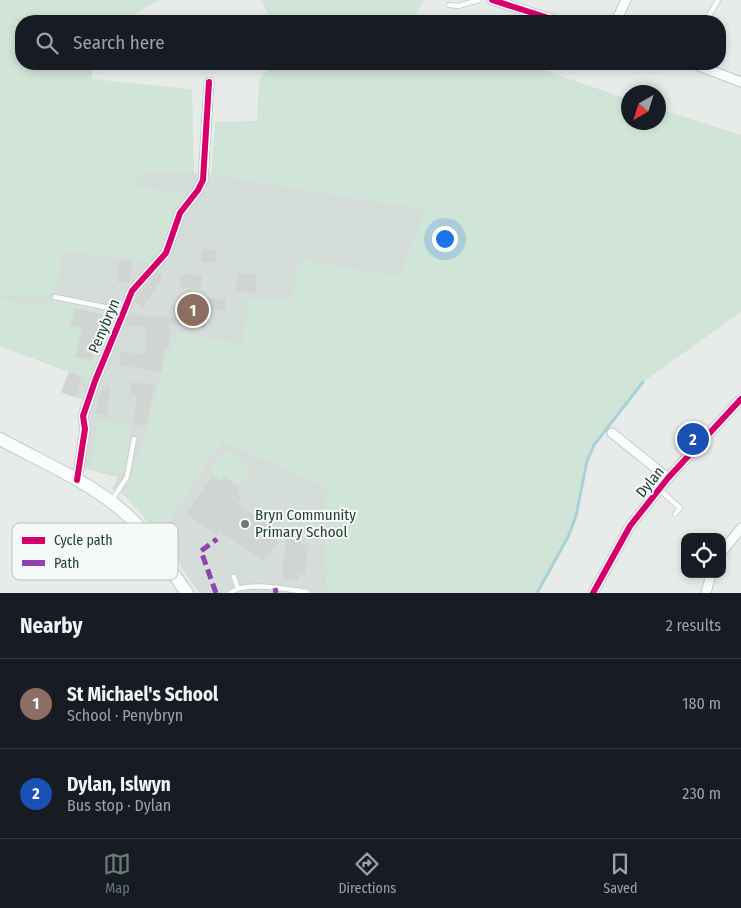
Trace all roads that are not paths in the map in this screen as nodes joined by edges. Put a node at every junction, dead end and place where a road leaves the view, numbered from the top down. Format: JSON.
{"nodes":[{"id":1,"x":479,"y":0,"type":"edge"},
{"id":2,"x":492,"y":0,"type":"edge"},
{"id":3,"x":626,"y":0,"type":"edge"},
{"id":4,"x":718,"y":0,"type":"edge"},
{"id":5,"x":448,"y":5,"type":"dead end"},
{"id":6,"x":539,"y":15,"type":"edge"},
{"id":7,"x":619,"y":15,"type":"edge"},
{"id":8,"x":710,"y":15,"type":"edge"},
{"id":9,"x":710,"y":70,"type":"edge"},
{"id":10,"x":209,"y":82,"type":"dead end"},
{"id":11,"x":741,"y":82,"type":"edge"},
{"id":12,"x":55,"y":297,"type":"dead end"},
{"id":13,"x":124,"y":311,"type":"junction"},
{"id":14,"x":741,"y":398,"type":"edge"},
{"id":15,"x":612,"y":433,"type":"dead end"},
{"id":16,"x":0,"y":439,"type":"edge"},
{"id":17,"x":134,"y":439,"type":"dead end"},
{"id":18,"x":668,"y":478,"type":"junction"},
{"id":19,"x":77,"y":480,"type":"junction"},
{"id":20,"x":659,"y":490,"type":"junction"},
{"id":21,"x":110,"y":502,"type":"junction"},
{"id":22,"x":675,"y":514,"type":"dead end"},
{"id":23,"x":134,"y":523,"type":"edge"},
{"id":24,"x":741,"y":528,"type":"edge"},
{"id":25,"x":726,"y":546,"type":"edge"},
{"id":26,"x":234,"y":577,"type":"dead end"},
{"id":27,"x":711,"y":578,"type":"edge"},
{"id":28,"x":177,"y":580,"type":"edge"},
{"id":29,"x":238,"y":589,"type":"junction"},
{"id":30,"x":307,"y":592,"type":"edge"},
{"id":31,"x":186,"y":593,"type":"edge"},
{"id":32,"x":230,"y":593,"type":"edge"},
{"id":33,"x":593,"y":593,"type":"edge"},
{"id":34,"x":706,"y":593,"type":"edge"}],
"edges":[{"from":1,"to":5,"type":"lane"},
{"from":2,"to":6,"type":"street"},
{"from":3,"to":7,"type":"street"},
{"from":4,"to":8,"type":"lane"},
{"from":9,"to":11,"type":"street"},
{"from":10,"to":13,"type":"street","name":"Penybryn"},
{"from":12,"to":13,"type":"lane"},
{"from":13,"to":19,"type":"street","name":"Penybryn"},
{"from":14,"to":18,"type":"street","name":"Dylan"},
{"from":15,"to":18,"type":"street"},
{"from":16,"to":19,"type":"main road"},
{"from":17,"to":21,"type":"lane"},
{"from":18,"to":20,"type":"street","name":"Dylan"},
{"from":19,"to":21,"type":"main road"},
{"from":20,"to":22,"type":"lane"},
{"from":20,"to":33,"type":"street","name":"Dylan"},
{"from":21,"to":23,"type":"main road"},
{"from":24,"to":25,"type":"street"},
{"from":26,"to":29,"type":"lane"},
{"from":27,"to":34,"type":"street"},
{"from":28,"to":31,"type":"main road"},
{"from":29,"to":30,"type":"lane"},
{"from":29,"to":32,"type":"lane"}]}
